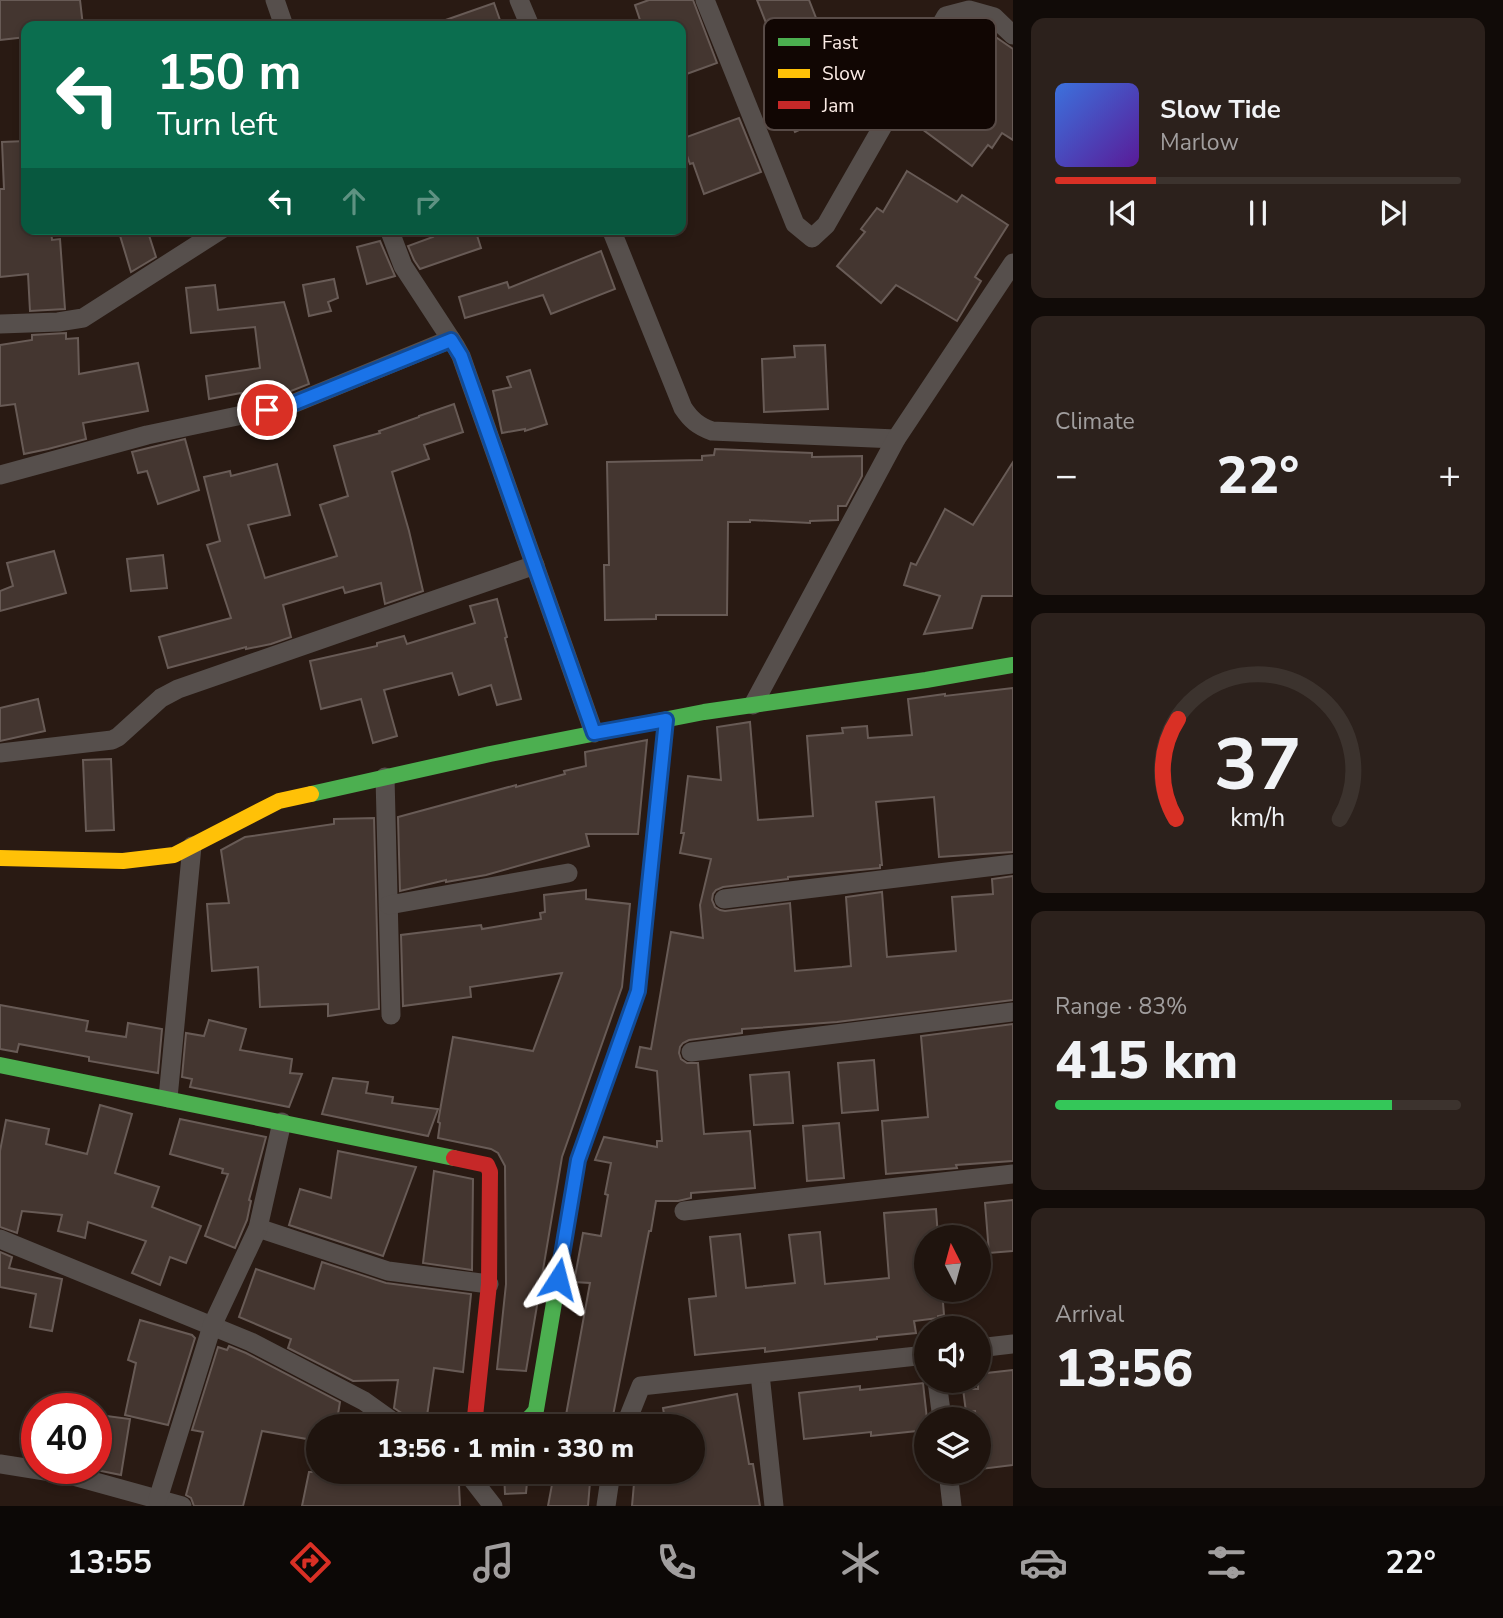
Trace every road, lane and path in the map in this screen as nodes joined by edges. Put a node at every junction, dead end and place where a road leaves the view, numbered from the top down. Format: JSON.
{"nodes":[{"id":1,"x":275,"y":0,"type":"edge"},
{"id":2,"x":519,"y":0,"type":"edge"},
{"id":3,"x":705,"y":0,"type":"edge"},
{"id":4,"x":945,"y":18,"type":"edge"},
{"id":5,"x":995,"y":18,"type":"edge"},
{"id":6,"x":996,"y":19,"type":"edge"},
{"id":7,"x":282,"y":21,"type":"edge"},
{"id":8,"x":528,"y":21,"type":"edge"},
{"id":9,"x":1013,"y":35,"type":"edge"},
{"id":10,"x":881,"y":130,"type":"edge"},
{"id":11,"x":213,"y":235,"type":"edge"},
{"id":12,"x":391,"y":235,"type":"edge"},
{"id":13,"x":613,"y":235,"type":"edge"},
{"id":14,"x":1013,"y":263,"type":"edge"},
{"id":15,"x":0,"y":324,"type":"edge"},
{"id":16,"x":451,"y":340,"type":"junction"},
{"id":17,"x":896,"y":439,"type":"junction"},
{"id":18,"x":0,"y":475,"type":"edge"},
{"id":19,"x":534,"y":565,"type":"junction"},
{"id":20,"x":1013,"y":665,"type":"edge"},
{"id":21,"x":753,"y":705,"type":"junction"},
{"id":22,"x":666,"y":720,"type":"junction"},
{"id":23,"x":594,"y":733,"type":"junction"},
{"id":24,"x":0,"y":753,"type":"edge"},
{"id":25,"x":385,"y":777,"type":"junction"},
{"id":26,"x":192,"y":846,"type":"junction"},
{"id":27,"x":0,"y":858,"type":"edge"},
{"id":28,"x":1013,"y":864,"type":"edge"},
{"id":29,"x":568,"y":873,"type":"dead end"},
{"id":30,"x":724,"y":899,"type":"dead end"},
{"id":31,"x":389,"y":905,"type":"junction"},
{"id":32,"x":1013,"y":1013,"type":"edge"},
{"id":33,"x":391,"y":1014,"type":"dead end"},
{"id":34,"x":691,"y":1052,"type":"dead end"},
{"id":35,"x":0,"y":1065,"type":"edge"},
{"id":36,"x":168,"y":1098,"type":"junction"},
{"id":37,"x":282,"y":1122,"type":"junction"},
{"id":38,"x":1013,"y":1174,"type":"edge"},
{"id":39,"x":684,"y":1211,"type":"dead end"},
{"id":40,"x":258,"y":1228,"type":"junction"},
{"id":41,"x":0,"y":1239,"type":"edge"},
{"id":42,"x":489,"y":1284,"type":"junction"},
{"id":43,"x":212,"y":1326,"type":"junction"},
{"id":44,"x":1013,"y":1344,"type":"edge"},
{"id":45,"x":991,"y":1347,"type":"edge"},
{"id":46,"x":914,"y":1356,"type":"edge"},
{"id":47,"x":760,"y":1374,"type":"junction"},
{"id":48,"x":382,"y":1414,"type":"edge"},
{"id":49,"x":475,"y":1414,"type":"edge"},
{"id":50,"x":534,"y":1414,"type":"edge"},
{"id":51,"x":630,"y":1414,"type":"edge"},
{"id":52,"x":0,"y":1464,"type":"edge"},
{"id":53,"x":476,"y":1484,"type":"edge"},
{"id":54,"x":609,"y":1484,"type":"edge"},
{"id":55,"x":949,"y":1484,"type":"edge"},
{"id":56,"x":158,"y":1499,"type":"junction"},
{"id":57,"x":179,"y":1506,"type":"edge"},
{"id":58,"x":494,"y":1506,"type":"edge"},
{"id":59,"x":606,"y":1506,"type":"edge"},
{"id":60,"x":774,"y":1506,"type":"edge"},
{"id":61,"x":952,"y":1506,"type":"edge"}],
"edges":[{"from":1,"to":7,"type":"street"},
{"from":2,"to":8,"type":"street"},
{"from":3,"to":10,"type":"street"},
{"from":4,"to":5,"type":"street"},
{"from":6,"to":9,"type":"street"},
{"from":11,"to":15,"type":"street"},
{"from":12,"to":16,"type":"street"},
{"from":13,"to":17,"type":"street"},
{"from":14,"to":17,"type":"street"},
{"from":16,"to":18,"type":"street"},
{"from":16,"to":19,"type":"street"},
{"from":17,"to":21,"type":"street"},
{"from":19,"to":23,"type":"street"},
{"from":19,"to":24,"type":"street"},
{"from":20,"to":21,"type":"street"},
{"from":21,"to":22,"type":"street"},
{"from":22,"to":23,"type":"street"},
{"from":22,"to":50,"type":"street"},
{"from":23,"to":25,"type":"street"},
{"from":25,"to":26,"type":"street"},
{"from":25,"to":31,"type":"street"},
{"from":26,"to":27,"type":"street"},
{"from":26,"to":36,"type":"street"},
{"from":28,"to":30,"type":"street"},
{"from":29,"to":31,"type":"street"},
{"from":31,"to":33,"type":"street"},
{"from":32,"to":34,"type":"street"},
{"from":35,"to":36,"type":"street"},
{"from":36,"to":37,"type":"street"},
{"from":37,"to":40,"type":"street"},
{"from":37,"to":42,"type":"street"},
{"from":38,"to":39,"type":"street"},
{"from":40,"to":42,"type":"street"},
{"from":40,"to":43,"type":"street"},
{"from":41,"to":43,"type":"street"},
{"from":42,"to":49,"type":"street"},
{"from":43,"to":48,"type":"street"},
{"from":43,"to":56,"type":"street"},
{"from":44,"to":45,"type":"street"},
{"from":46,"to":47,"type":"street"},
{"from":47,"to":51,"type":"street"},
{"from":47,"to":60,"type":"street"},
{"from":52,"to":56,"type":"street"},
{"from":53,"to":58,"type":"street"},
{"from":54,"to":59,"type":"street"},
{"from":55,"to":61,"type":"street"},
{"from":56,"to":57,"type":"street"}]}
